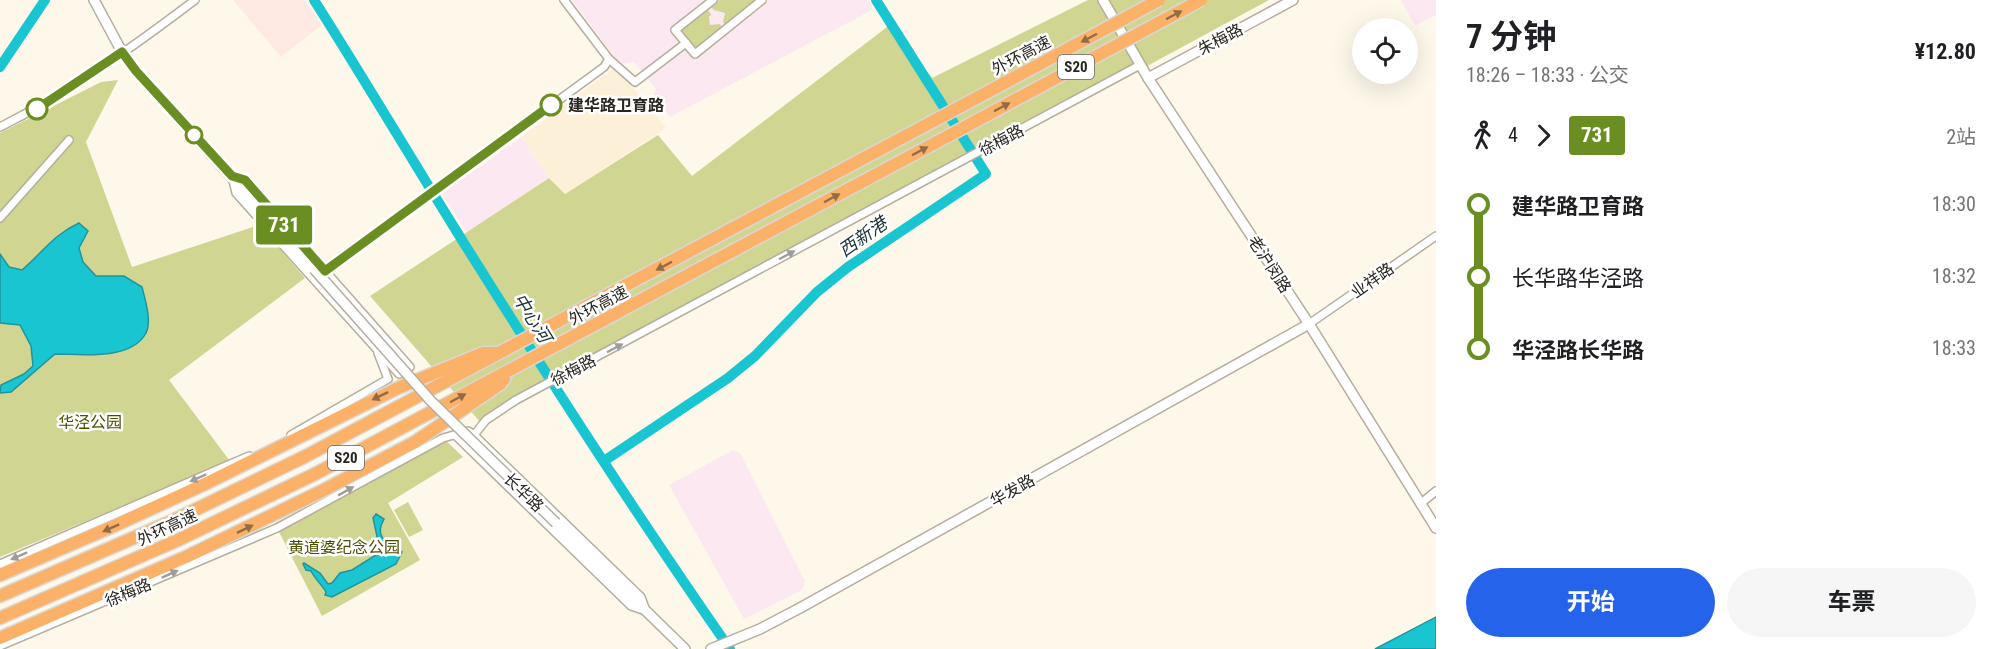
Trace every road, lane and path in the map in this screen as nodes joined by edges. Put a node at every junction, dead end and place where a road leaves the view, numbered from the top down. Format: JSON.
{"nodes":[{"id":1,"x":94,"y":0,"type":"edge"},
{"id":2,"x":195,"y":0,"type":"edge"},
{"id":3,"x":564,"y":0,"type":"edge"},
{"id":4,"x":713,"y":0,"type":"edge"},
{"id":5,"x":762,"y":0,"type":"edge"},
{"id":6,"x":1103,"y":0,"type":"edge"},
{"id":7,"x":1159,"y":0,"type":"edge"},
{"id":8,"x":1201,"y":0,"type":"edge"},
{"id":9,"x":1293,"y":0,"type":"edge"},
{"id":10,"x":686,"y":43,"type":"junction"},
{"id":11,"x":122,"y":52,"type":"junction"},
{"id":12,"x":609,"y":59,"type":"junction"},
{"id":13,"x":1140,"y":65,"type":"junction"},
{"id":14,"x":1148,"y":78,"type":"junction"},
{"id":15,"x":0,"y":127,"type":"edge"},
{"id":16,"x":69,"y":140,"type":"dead end"},
{"id":17,"x":232,"y":176,"type":"junction"},
{"id":18,"x":0,"y":218,"type":"edge"},
{"id":19,"x":1436,"y":236,"type":"edge"},
{"id":20,"x":320,"y":270,"type":"junction"},
{"id":21,"x":1309,"y":324,"type":"junction"},
{"id":22,"x":376,"y":348,"type":"junction"},
{"id":23,"x":500,"y":354,"type":"junction"},
{"id":24,"x":508,"y":371,"type":"junction"},
{"id":25,"x":455,"y":435,"type":"junction"},
{"id":26,"x":474,"y":435,"type":"junction"},
{"id":27,"x":1436,"y":491,"type":"edge"},
{"id":28,"x":1420,"y":504,"type":"junction"},
{"id":29,"x":1436,"y":528,"type":"edge"},
{"id":30,"x":0,"y":564,"type":"edge"},
{"id":31,"x":0,"y":575,"type":"edge"},
{"id":32,"x":0,"y":596,"type":"edge"},
{"id":33,"x":646,"y":611,"type":"junction"},
{"id":34,"x":0,"y":618,"type":"edge"},
{"id":35,"x":0,"y":638,"type":"edge"},
{"id":36,"x":0,"y":646,"type":"edge"},
{"id":37,"x":685,"y":649,"type":"edge"},
{"id":38,"x":711,"y":649,"type":"edge"}],
"edges":[{"from":1,"to":11,"type":"street","name":"长华路"},
{"from":2,"to":11,"type":"street"},
{"from":3,"to":12,"type":"street"},
{"from":4,"to":10,"type":"street"},
{"from":5,"to":10,"type":"street"},
{"from":6,"to":13,"type":"street","name":"老沪闵路"},
{"from":7,"to":23,"type":"highway","name":"外环高速","number":"S20","one_way":true,"bridge":true},
{"from":24,"to":8,"type":"highway","name":"外环高速","number":"S20","one_way":true,"bridge":true},
{"from":9,"to":14,"type":"street","name":"朱梅路"},
{"from":10,"to":12,"type":"street"},
{"from":11,"to":15,"type":"street"},
{"from":11,"to":17,"type":"street","name":"长华路"},
{"from":12,"to":20,"type":"street"},
{"from":13,"to":14,"type":"street","name":"老沪闵路"},
{"from":26,"to":13,"type":"street","name":"徐梅路","one_way":true},
{"from":14,"to":21,"type":"street","name":"老沪闵路"},
{"from":16,"to":18,"type":"street"},
{"from":17,"to":20,"type":"street","name":"长华路"},
{"from":17,"to":22,"type":"street","name":"长华路"},
{"from":19,"to":21,"type":"street","name":"业祥路"},
{"from":20,"to":22,"type":"street","name":"长华路"},
{"from":20,"to":33,"type":"street","name":"长华路","bridge":true},
{"from":21,"to":28,"type":"street","name":"老沪闵路"},
{"from":21,"to":38,"type":"street","name":"华发路"},
{"from":22,"to":30,"type":"street","one_way":true},
{"from":23,"to":31,"type":"highway","one_way":true},
{"from":23,"to":32,"type":"highway","name":"外环高速","number":"S20"},
{"from":34,"to":24,"type":"highway","name":"外环高速","number":"S20","one_way":true},
{"from":35,"to":24,"type":"highway","one_way":true},
{"from":25,"to":26,"type":"street","name":"徐梅路"},
{"from":25,"to":33,"type":"street","name":"长华路"},
{"from":36,"to":25,"type":"street","name":"徐梅路","one_way":true},
{"from":26,"to":33,"type":"street","name":"长华路"},
{"from":27,"to":28,"type":"street"},
{"from":28,"to":29,"type":"street","name":"老沪闵路"},
{"from":33,"to":37,"type":"street","name":"长华路"}]}
